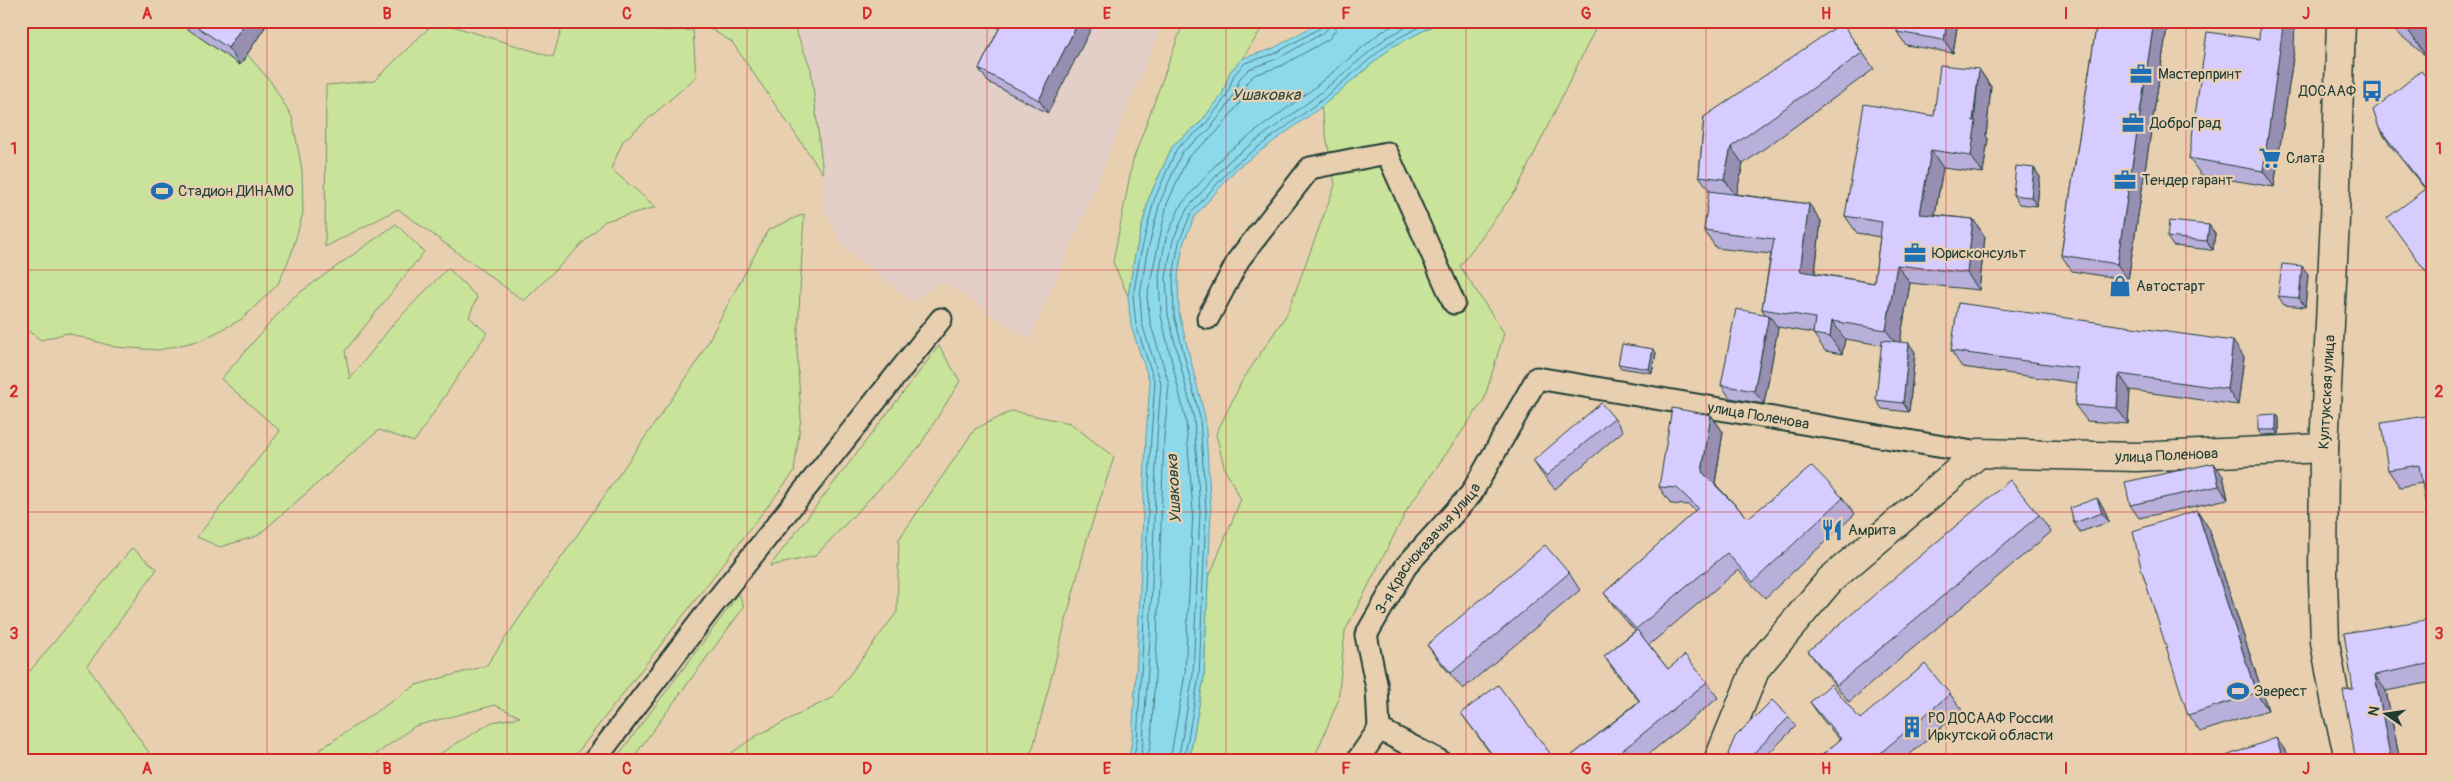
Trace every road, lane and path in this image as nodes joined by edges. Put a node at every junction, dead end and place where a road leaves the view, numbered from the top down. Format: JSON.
{"nodes":[{"id":1,"x":2340,"y":21,"type":"edge"},
{"id":2,"x":1454,"y":303,"type":"dead end"},
{"id":3,"x":1208,"y":318,"type":"dead end"},
{"id":4,"x":941,"y":319,"type":"dead end"},
{"id":5,"x":1537,"y":378,"type":"joint"},
{"id":6,"x":2324,"y":448,"type":"junction"},
{"id":7,"x":1979,"y":453,"type":"junction"},
{"id":8,"x":1380,"y":729,"type":"junction"},
{"id":9,"x":594,"y":761,"type":"edge"},
{"id":10,"x":1357,"y":761,"type":"edge"},
{"id":11,"x":1440,"y":761,"type":"edge"},
{"id":12,"x":1718,"y":761,"type":"edge"},
{"id":13,"x":2350,"y":761,"type":"edge"}],
"edges":[{"from":1,"to":6,"type":"street","name":"Култукская улица"},
{"from":2,"to":3,"type":"street"},
{"from":4,"to":9,"type":"street"},
{"from":5,"to":7,"type":"street","name":"улица Поленова"},
{"from":5,"to":8,"type":"street","name":"3-я Красноказачья улица"},
{"from":6,"to":7,"type":"street","name":"улица Поленова"},
{"from":6,"to":13,"type":"street","name":"Култукская улица"},
{"from":7,"to":12,"type":"street"},
{"from":8,"to":10,"type":"street"},
{"from":8,"to":11,"type":"street"}]}
